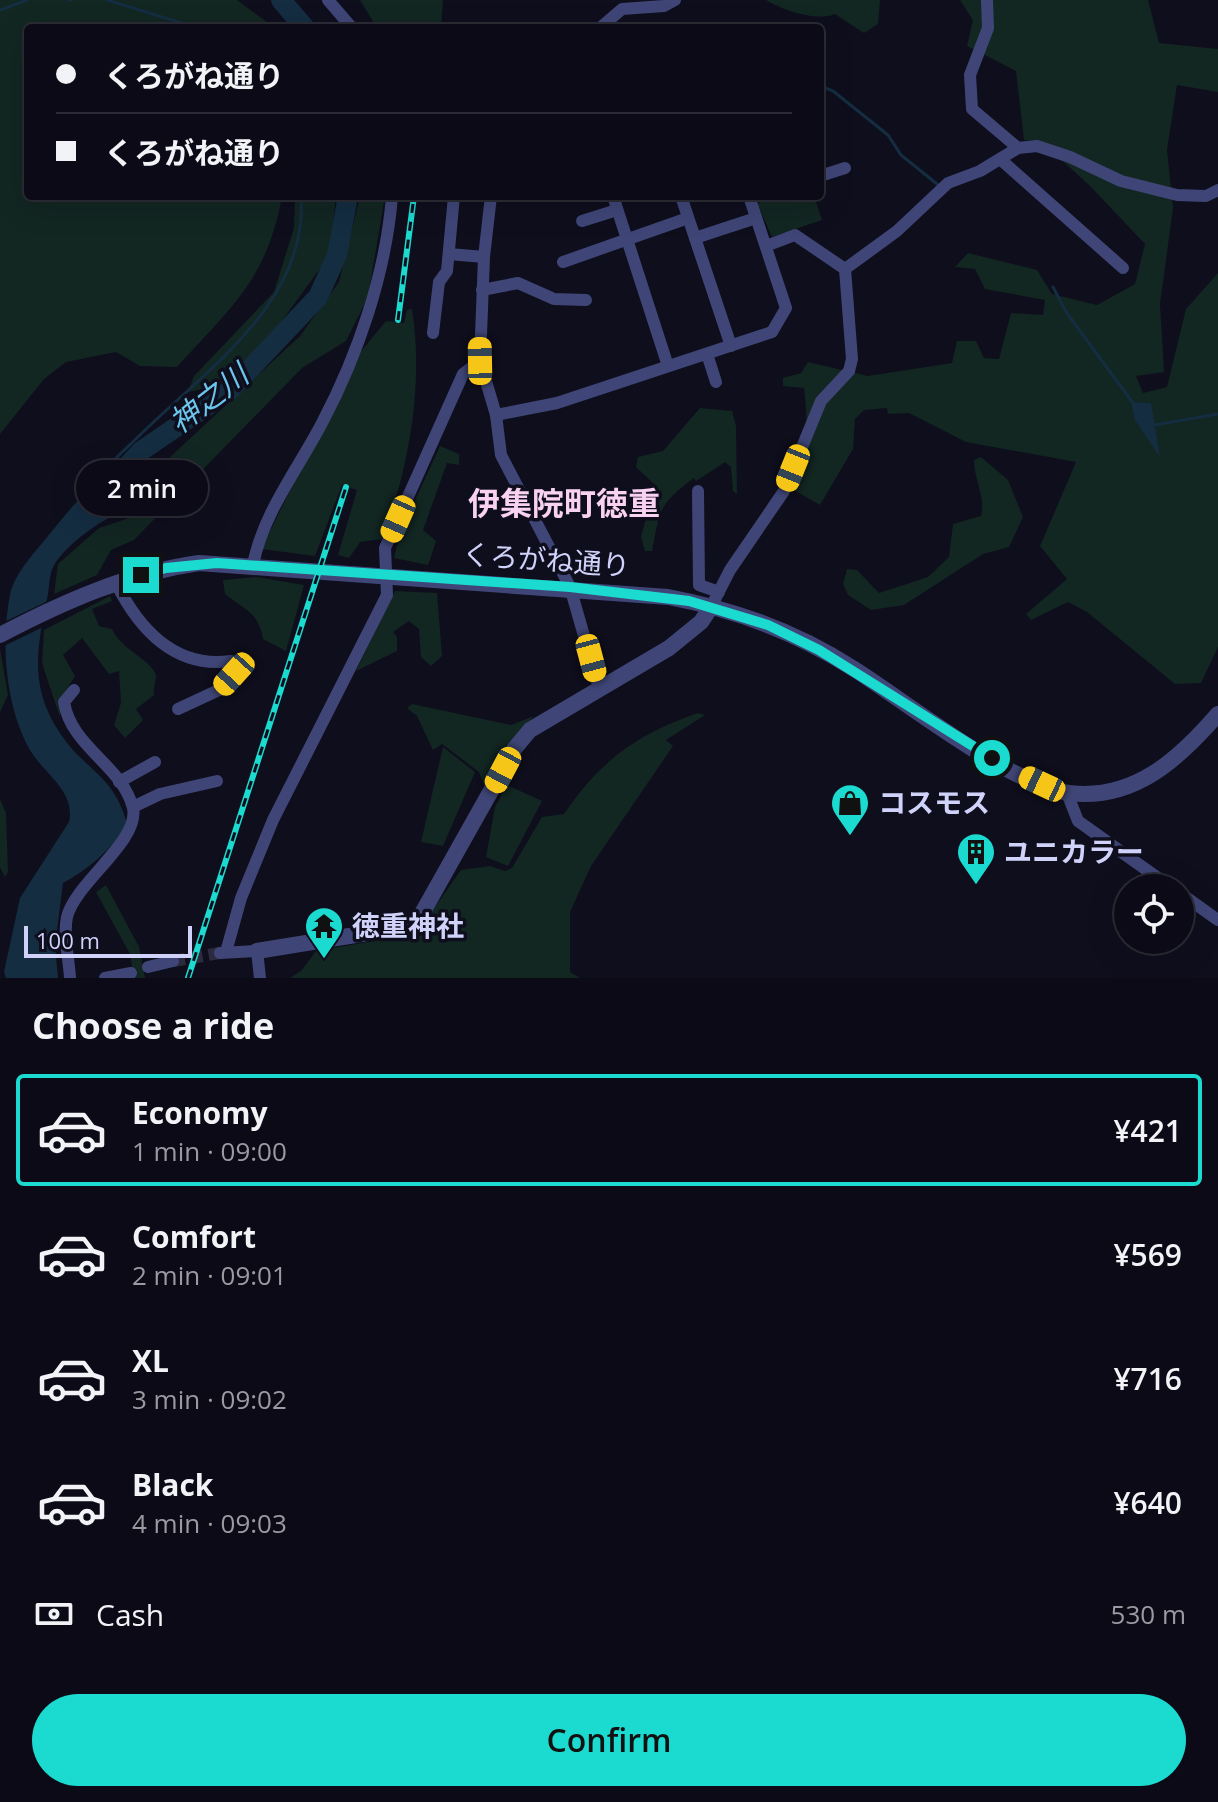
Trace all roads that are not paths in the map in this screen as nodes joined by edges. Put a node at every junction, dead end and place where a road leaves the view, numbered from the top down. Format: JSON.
{"nodes":[{"id":1,"x":328,"y":0,"type":"edge"},
{"id":2,"x":675,"y":0,"type":"edge"},
{"id":3,"x":987,"y":0,"type":"edge"},
{"id":4,"x":624,"y":4,"type":"edge"},
{"id":5,"x":349,"y":24,"type":"edge"},
{"id":6,"x":604,"y":24,"type":"edge"},
{"id":7,"x":1018,"y":148,"type":"junction"},
{"id":8,"x":1000,"y":159,"type":"junction"},
{"id":9,"x":845,"y":168,"type":"dead end"},
{"id":10,"x":824,"y":175,"type":"edge"},
{"id":11,"x":1218,"y":190,"type":"edge"},
{"id":12,"x":391,"y":200,"type":"edge"},
{"id":13,"x":454,"y":200,"type":"edge"},
{"id":14,"x":491,"y":200,"type":"edge"},
{"id":15,"x":614,"y":200,"type":"edge"},
{"id":16,"x":682,"y":200,"type":"edge"},
{"id":17,"x":752,"y":200,"type":"edge"},
{"id":18,"x":617,"y":210,"type":"junction"},
{"id":19,"x":688,"y":218,"type":"junction"},
{"id":20,"x":756,"y":218,"type":"junction"},
{"id":21,"x":582,"y":221,"type":"dead end"},
{"id":22,"x":695,"y":238,"type":"junction"},
{"id":23,"x":627,"y":240,"type":"junction"},
{"id":24,"x":766,"y":246,"type":"junction"},
{"id":25,"x":449,"y":254,"type":"junction"},
{"id":26,"x":484,"y":257,"type":"junction"},
{"id":27,"x":563,"y":262,"type":"dead end"},
{"id":28,"x":1123,"y":268,"type":"dead end"},
{"id":29,"x":845,"y":269,"type":"junction"},
{"id":30,"x":482,"y":290,"type":"junction"},
{"id":31,"x":586,"y":300,"type":"dead end"},
{"id":32,"x":433,"y":333,"type":"dead end"},
{"id":33,"x":731,"y":346,"type":"junction"},
{"id":34,"x":707,"y":354,"type":"junction"},
{"id":35,"x":480,"y":361,"type":"junction"},
{"id":36,"x":668,"y":366,"type":"junction"},
{"id":37,"x":716,"y":382,"type":"dead end"},
{"id":38,"x":496,"y":415,"type":"junction"},
{"id":39,"x":698,"y":491,"type":"dead end"},
{"id":40,"x":253,"y":565,"type":"junction"},
{"id":41,"x":109,"y":585,"type":"junction"},
{"id":42,"x":570,"y":587,"type":"junction"},
{"id":43,"x":719,"y":592,"type":"junction"},
{"id":44,"x":711,"y":607,"type":"junction"},
{"id":45,"x":0,"y":635,"type":"edge"},
{"id":46,"x":599,"y":688,"type":"junction"},
{"id":47,"x":74,"y":690,"type":"dead end"},
{"id":48,"x":178,"y":709,"type":"dead end"},
{"id":49,"x":1218,"y":714,"type":"edge"},
{"id":50,"x":155,"y":762,"type":"dead end"},
{"id":51,"x":217,"y":781,"type":"dead end"},
{"id":52,"x":119,"y":782,"type":"junction"},
{"id":53,"x":1067,"y":793,"type":"junction"},
{"id":54,"x":133,"y":807,"type":"junction"},
{"id":55,"x":1152,"y":874,"type":"edge"},
{"id":56,"x":1194,"y":903,"type":"edge"},
{"id":57,"x":1218,"y":920,"type":"edge"},
{"id":58,"x":257,"y":951,"type":"junction"},
{"id":59,"x":173,"y":961,"type":"tunnel mouth"},
{"id":60,"x":148,"y":967,"type":"dead end"},
{"id":61,"x":131,"y":973,"type":"dead end"},
{"id":62,"x":70,"y":978,"type":"edge"},
{"id":63,"x":105,"y":978,"type":"edge"},
{"id":64,"x":260,"y":978,"type":"edge"}],
"edges":[{"from":1,"to":5,"type":"street"},
{"from":2,"to":4,"type":"street"},
{"from":3,"to":7,"type":"street"},
{"from":4,"to":6,"type":"street"},
{"from":7,"to":8,"type":"street"},
{"from":7,"to":11,"type":"street"},
{"from":8,"to":28,"type":"street"},
{"from":8,"to":29,"type":"street"},
{"from":9,"to":10,"type":"street"},
{"from":12,"to":40,"type":"street"},
{"from":13,"to":25,"type":"street"},
{"from":14,"to":26,"type":"street"},
{"from":15,"to":18,"type":"street"},
{"from":16,"to":19,"type":"street"},
{"from":17,"to":20,"type":"street"},
{"from":18,"to":21,"type":"street"},
{"from":18,"to":23,"type":"street"},
{"from":19,"to":22,"type":"street"},
{"from":19,"to":23,"type":"street"},
{"from":20,"to":22,"type":"street"},
{"from":20,"to":24,"type":"street"},
{"from":22,"to":33,"type":"street"},
{"from":23,"to":27,"type":"street"},
{"from":23,"to":36,"type":"street"},
{"from":24,"to":29,"type":"street"},
{"from":24,"to":33,"type":"street"},
{"from":25,"to":26,"type":"street"},
{"from":25,"to":32,"type":"street"},
{"from":26,"to":30,"type":"street"},
{"from":29,"to":43,"type":"street"},
{"from":30,"to":31,"type":"street"},
{"from":30,"to":35,"type":"street"},
{"from":33,"to":34,"type":"street"},
{"from":34,"to":36,"type":"street"},
{"from":34,"to":37,"type":"street"},
{"from":35,"to":38,"type":"street"},
{"from":35,"to":58,"type":"street"},
{"from":36,"to":38,"type":"street"},
{"from":38,"to":42,"type":"street"},
{"from":39,"to":43,"type":"street"},
{"from":40,"to":41,"type":"street","name":"くろがね通り"},
{"from":40,"to":42,"type":"street","name":"くろがね通り"},
{"from":41,"to":45,"type":"street","name":"くろがね通り"},
{"from":41,"to":48,"type":"street"},
{"from":42,"to":44,"type":"street","name":"くろがね通り"},
{"from":42,"to":46,"type":"street"},
{"from":43,"to":44,"type":"street"},
{"from":44,"to":46,"type":"street"},
{"from":44,"to":53,"type":"street","name":"くろがね通り"},
{"from":46,"to":58,"type":"street"},
{"from":47,"to":52,"type":"street"},
{"from":49,"to":53,"type":"street","name":"くろがね通り"},
{"from":50,"to":52,"type":"street"},
{"from":51,"to":54,"type":"street"},
{"from":52,"to":54,"type":"street"},
{"from":53,"to":55,"type":"street"},
{"from":54,"to":62,"type":"street"},
{"from":56,"to":57,"type":"street"},
{"from":58,"to":64,"type":"street"},
{"from":59,"to":60,"type":"street"},
{"from":61,"to":63,"type":"street"}]}
